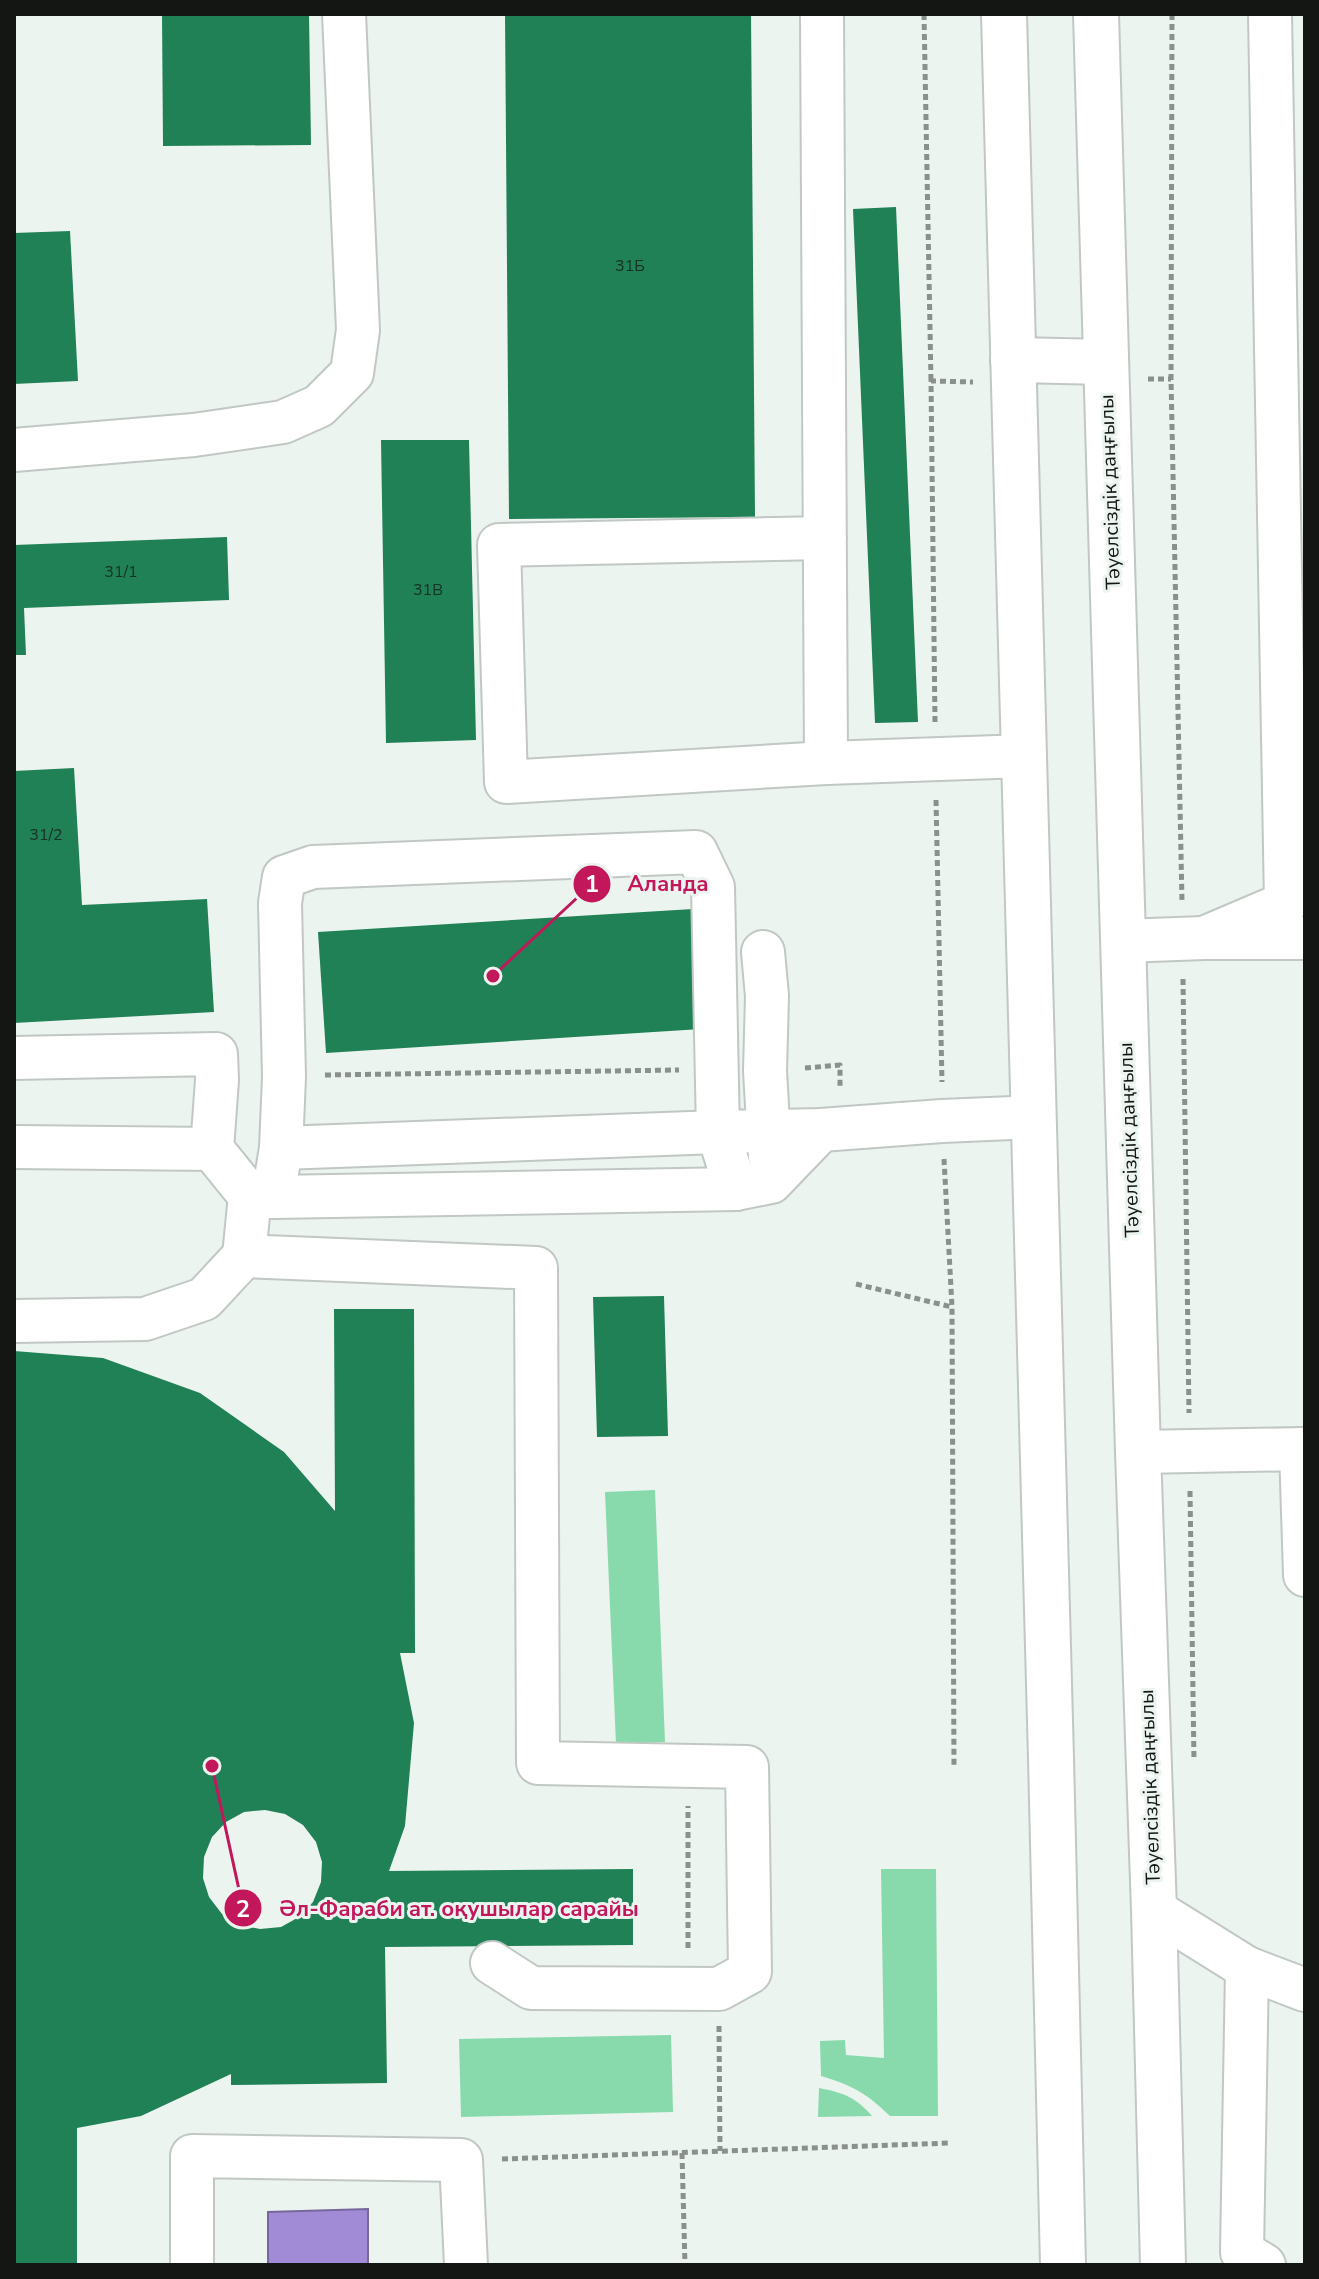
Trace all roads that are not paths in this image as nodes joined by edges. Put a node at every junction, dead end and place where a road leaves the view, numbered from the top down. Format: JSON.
{"nodes":[{"id":1,"x":344,"y":14,"type":"edge"},
{"id":2,"x":822,"y":14,"type":"edge"},
{"id":3,"x":1004,"y":14,"type":"edge"},
{"id":4,"x":1096,"y":14,"type":"edge"},
{"id":5,"x":1270,"y":14,"type":"edge"},
{"id":6,"x":1105,"y":362,"type":"junction"},
{"id":7,"x":1013,"y":371,"type":"junction"},
{"id":8,"x":14,"y":450,"type":"edge"},
{"id":9,"x":825,"y":538,"type":"junction"},
{"id":10,"x":1023,"y":756,"type":"junction"},
{"id":11,"x":826,"y":763,"type":"junction"},
{"id":12,"x":1299,"y":913,"type":"edge"},
{"id":13,"x":1123,"y":941,"type":"junction"},
{"id":14,"x":763,"y":952,"type":"dead end"},
{"id":15,"x":14,"y":1058,"type":"edge"},
{"id":16,"x":1033,"y":1117,"type":"junction"},
{"id":17,"x":831,"y":1129,"type":"junction"},
{"id":18,"x":769,"y":1131,"type":"junction"},
{"id":19,"x":718,"y":1132,"type":"junction"},
{"id":20,"x":14,"y":1147,"type":"edge"},
{"id":21,"x":281,"y":1148,"type":"junction"},
{"id":22,"x":212,"y":1149,"type":"junction"},
{"id":23,"x":754,"y":1185,"type":"junction"},
{"id":24,"x":262,"y":1196,"type":"junction"},
{"id":25,"x":244,"y":1256,"type":"junction"},
{"id":26,"x":14,"y":1321,"type":"edge"},
{"id":27,"x":1303,"y":1449,"type":"edge"},
{"id":28,"x":1138,"y":1452,"type":"junction"},
{"id":29,"x":1305,"y":1575,"type":"edge"},
{"id":30,"x":1154,"y":1910,"type":"junction"},
{"id":31,"x":492,"y":1963,"type":"dead end"},
{"id":32,"x":1247,"y":1968,"type":"junction"},
{"id":33,"x":1305,"y":1990,"type":"edge"},
{"id":34,"x":1250,"y":2261,"type":"edge"},
{"id":35,"x":192,"y":2265,"type":"edge"},
{"id":36,"x":466,"y":2265,"type":"edge"},
{"id":37,"x":1063,"y":2265,"type":"edge"},
{"id":38,"x":1163,"y":2265,"type":"edge"}],
"edges":[{"from":1,"to":8,"type":"lane"},
{"from":2,"to":9,"type":"lane"},
{"from":3,"to":7,"type":"main road"},
{"from":4,"to":6,"type":"main road","name":"Тәуелсіздік даңғылы"},
{"from":5,"to":12,"type":"lane"},
{"from":6,"to":7,"type":"main road"},
{"from":6,"to":13,"type":"main road","name":"Тәуелсіздік даңғылы"},
{"from":7,"to":10,"type":"main road"},
{"from":9,"to":11,"type":"lane"},
{"from":9,"to":11,"type":"lane"},
{"from":10,"to":11,"type":"lane"},
{"from":10,"to":16,"type":"main road"},
{"from":12,"to":13,"type":"lane"},
{"from":13,"to":28,"type":"main road","name":"Тәуелсіздік даңғылы"},
{"from":14,"to":18,"type":"lane"},
{"from":15,"to":22,"type":"lane"},
{"from":16,"to":17,"type":"lane"},
{"from":16,"to":37,"type":"main road"},
{"from":17,"to":18,"type":"lane"},
{"from":17,"to":23,"type":"lane"},
{"from":18,"to":19,"type":"lane"},
{"from":18,"to":23,"type":"lane"},
{"from":19,"to":21,"type":"lane"},
{"from":19,"to":21,"type":"lane"},
{"from":19,"to":23,"type":"lane"},
{"from":20,"to":22,"type":"lane"},
{"from":21,"to":24,"type":"lane"},
{"from":22,"to":24,"type":"lane"},
{"from":23,"to":24,"type":"lane"},
{"from":24,"to":25,"type":"lane"},
{"from":25,"to":26,"type":"lane"},
{"from":25,"to":31,"type":"lane"},
{"from":27,"to":28,"type":"lane"},
{"from":27,"to":29,"type":"lane"},
{"from":28,"to":30,"type":"main road","name":"Тәуелсіздік даңғылы"},
{"from":30,"to":32,"type":"lane"},
{"from":30,"to":38,"type":"main road","name":"Тәуелсіздік даңғылы"},
{"from":32,"to":33,"type":"lane"},
{"from":32,"to":34,"type":"lane"},
{"from":35,"to":36,"type":"lane"}]}
